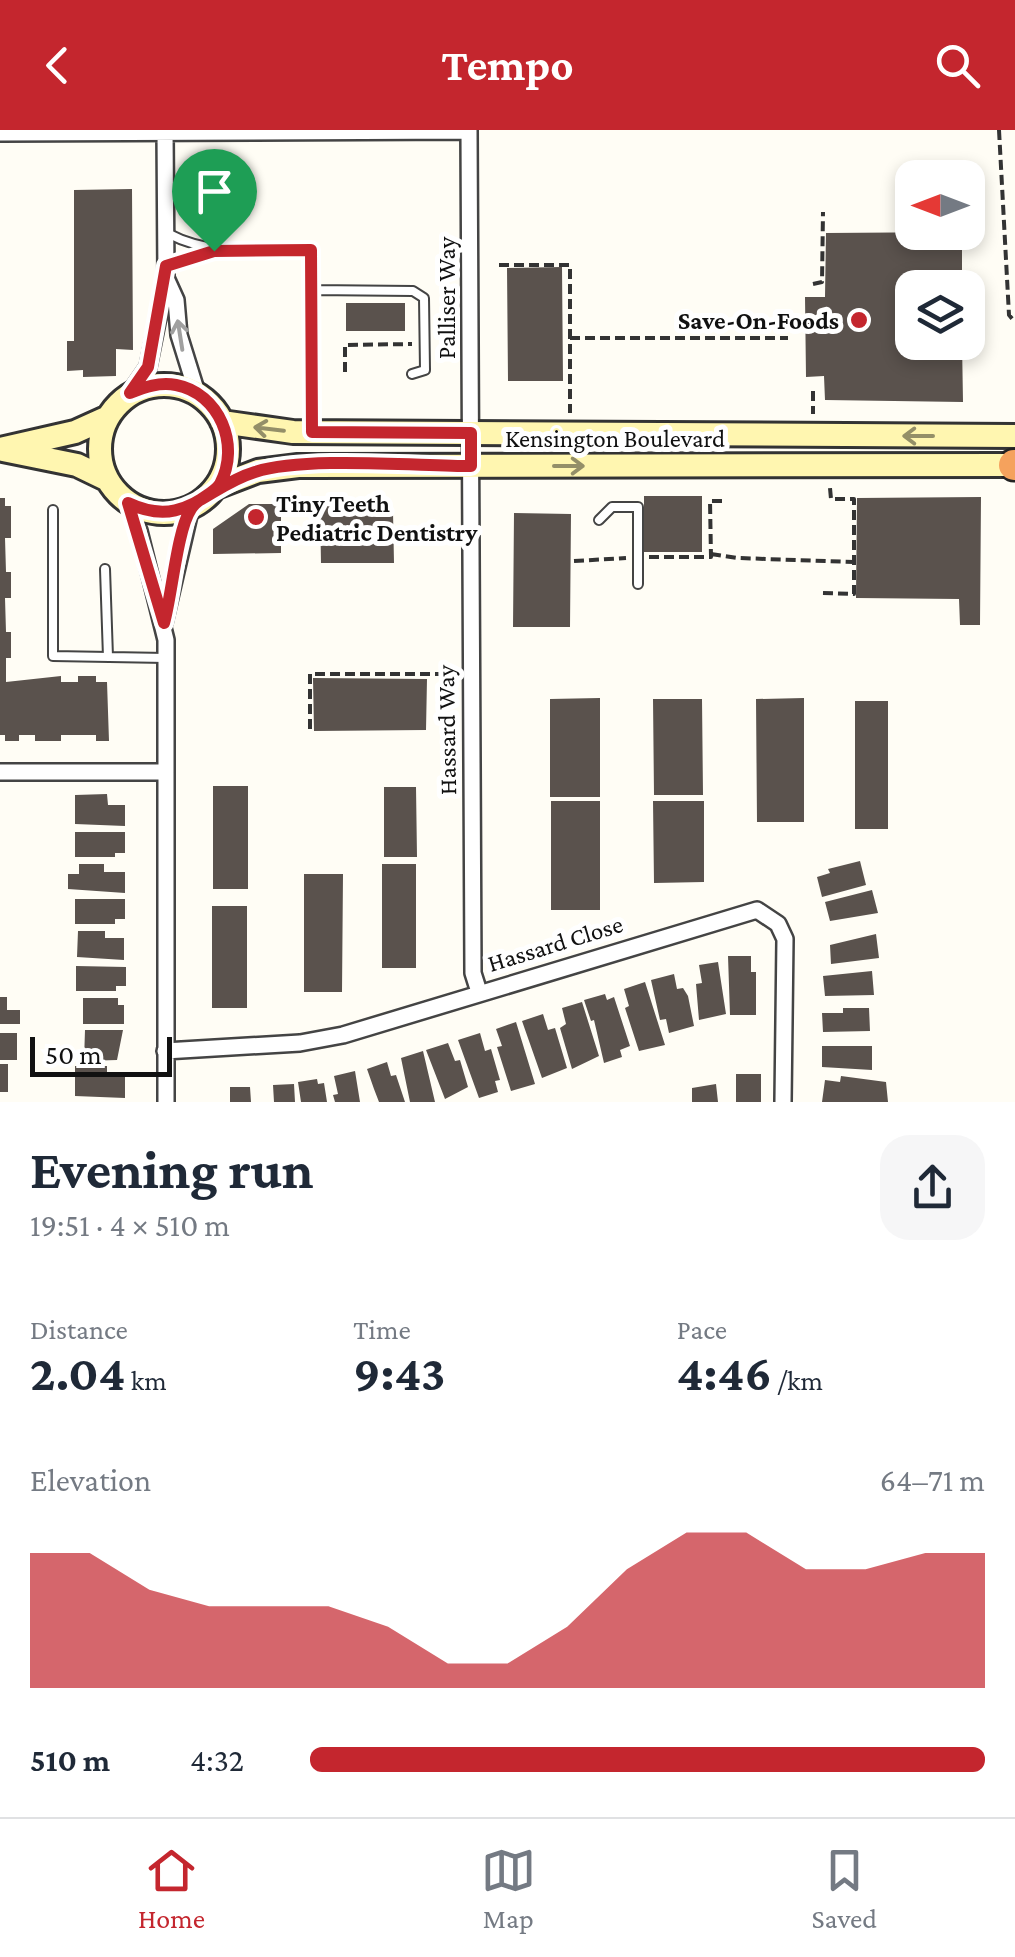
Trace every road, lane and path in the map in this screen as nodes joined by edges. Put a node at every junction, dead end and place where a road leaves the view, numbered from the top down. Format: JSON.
{"nodes":[{"id":1,"x":469,"y":130,"type":"edge"},
{"id":2,"x":999,"y":130,"type":"edge"},
{"id":3,"x":166,"y":131,"type":"edge"},
{"id":4,"x":319,"y":131,"type":"edge"},
{"id":5,"x":10,"y":132,"type":"edge"},
{"id":6,"x":823,"y":212,"type":"dead end"},
{"id":7,"x":167,"y":233,"type":"junction"},
{"id":8,"x":214,"y":251,"type":"junction"},
{"id":9,"x":499,"y":266,"type":"dead end"},
{"id":10,"x":166,"y":272,"type":"junction"},
{"id":11,"x":813,"y":284,"type":"dead end"},
{"id":12,"x":312,"y":290,"type":"junction"},
{"id":13,"x":1015,"y":322,"type":"edge"},
{"id":14,"x":570,"y":338,"type":"junction"},
{"id":15,"x":788,"y":338,"type":"dead end"},
{"id":16,"x":416,"y":344,"type":"dead end"},
{"id":17,"x":345,"y":372,"type":"dead end"},
{"id":18,"x":412,"y":374,"type":"dead end"},
{"id":19,"x":813,"y":391,"type":"dead end"},
{"id":20,"x":130,"y":393,"type":"junction"},
{"id":21,"x":197,"y":393,"type":"junction"},
{"id":22,"x":570,"y":413,"type":"dead end"},
{"id":23,"x":813,"y":414,"type":"dead end"},
{"id":24,"x":106,"y":418,"type":"junction"},
{"id":25,"x":222,"y":422,"type":"junction"},
{"id":26,"x":312,"y":432,"type":"junction"},
{"id":27,"x":471,"y":433,"type":"junction"},
{"id":28,"x":1015,"y":436,"type":"edge"},
{"id":29,"x":0,"y":449,"type":"edge"},
{"id":30,"x":1015,"y":465,"type":"edge"},
{"id":31,"x":471,"y":466,"type":"junction"},
{"id":32,"x":106,"y":479,"type":"junction"},
{"id":33,"x":219,"y":486,"type":"junction"},
{"id":34,"x":830,"y":488,"type":"dead end"},
{"id":35,"x":723,"y":501,"type":"dead end"},
{"id":36,"x":128,"y":503,"type":"junction"},
{"id":37,"x":191,"y":507,"type":"junction"},
{"id":38,"x":54,"y":510,"type":"dead end"},
{"id":39,"x":599,"y":520,"type":"dead end"},
{"id":40,"x":710,"y":554,"type":"junction"},
{"id":41,"x":638,"y":558,"type":"junction"},
{"id":42,"x":574,"y":561,"type":"dead end"},
{"id":43,"x":854,"y":562,"type":"junction"},
{"id":44,"x":105,"y":569,"type":"dead end"},
{"id":45,"x":638,"y":584,"type":"dead end"},
{"id":46,"x":823,"y":593,"type":"dead end"},
{"id":47,"x":164,"y":623,"type":"junction"},
{"id":48,"x":108,"y":656,"type":"junction"},
{"id":49,"x":166,"y":658,"type":"junction"},
{"id":50,"x":444,"y":674,"type":"dead end"},
{"id":51,"x":310,"y":729,"type":"dead end"},
{"id":52,"x":0,"y":772,"type":"edge"},
{"id":53,"x":166,"y":772,"type":"junction"},
{"id":54,"x":479,"y":992,"type":"junction"},
{"id":55,"x":166,"y":1051,"type":"junction"},
{"id":56,"x":166,"y":1102,"type":"edge"},
{"id":57,"x":782,"y":1102,"type":"edge"}],
"edges":[{"from":1,"to":4,"type":"street"},
{"from":1,"to":27,"type":"street","name":"Palliser Way"},
{"from":2,"to":13,"type":"path"},
{"from":3,"to":4,"type":"street"},
{"from":3,"to":5,"type":"street"},
{"from":3,"to":7,"type":"street"},
{"from":6,"to":11,"type":"path"},
{"from":7,"to":8,"type":"lane"},
{"from":7,"to":10,"type":"street"},
{"from":8,"to":10,"type":"lane"},
{"from":8,"to":12,"type":"lane"},
{"from":9,"to":14,"type":"path"},
{"from":10,"to":20,"type":"street"},
{"from":21,"to":10,"type":"street","one_way":true},
{"from":12,"to":18,"type":"lane"},
{"from":12,"to":26,"type":"lane"},
{"from":14,"to":15,"type":"path"},
{"from":14,"to":22,"type":"path"},
{"from":16,"to":17,"type":"path"},
{"from":19,"to":23,"type":"path"},
{"from":20,"to":21,"type":"main road"},
{"from":20,"to":24,"type":"main road"},
{"from":21,"to":25,"type":"main road"},
{"from":24,"to":29,"type":"main road"},
{"from":24,"to":32,"type":"main road"},
{"from":26,"to":25,"type":"main road","name":"Kensington Boulevard","one_way":true},
{"from":25,"to":33,"type":"main road"},
{"from":26,"to":27,"type":"main road","name":"Kensington Boulevard"},
{"from":28,"to":27,"type":"main road","name":"Kensington Boulevard","one_way":true},
{"from":27,"to":31,"type":"street","name":"Palliser Way"},
{"from":29,"to":32,"type":"main road"},
{"from":31,"to":30,"type":"main road","name":"Kensington Boulevard","one_way":true},
{"from":31,"to":33,"type":"main road","name":"Kensington Boulevard"},
{"from":31,"to":54,"type":"street","name":"Hassard Way"},
{"from":32,"to":36,"type":"main road"},
{"from":33,"to":37,"type":"main road"},
{"from":34,"to":43,"type":"path"},
{"from":35,"to":40,"type":"path"},
{"from":36,"to":37,"type":"main road"},
{"from":36,"to":47,"type":"street"},
{"from":37,"to":47,"type":"street"},
{"from":38,"to":48,"type":"lane"},
{"from":39,"to":41,"type":"lane"},
{"from":40,"to":41,"type":"path"},
{"from":40,"to":43,"type":"path"},
{"from":41,"to":42,"type":"path"},
{"from":41,"to":45,"type":"lane"},
{"from":43,"to":46,"type":"path"},
{"from":44,"to":48,"type":"lane"},
{"from":47,"to":49,"type":"street"},
{"from":48,"to":49,"type":"lane"},
{"from":49,"to":53,"type":"street"},
{"from":50,"to":51,"type":"path"},
{"from":52,"to":53,"type":"street"},
{"from":53,"to":55,"type":"street"},
{"from":54,"to":55,"type":"street","name":"Hassard Close"},
{"from":54,"to":57,"type":"street","name":"Hassard Close"},
{"from":55,"to":56,"type":"street"}]}
